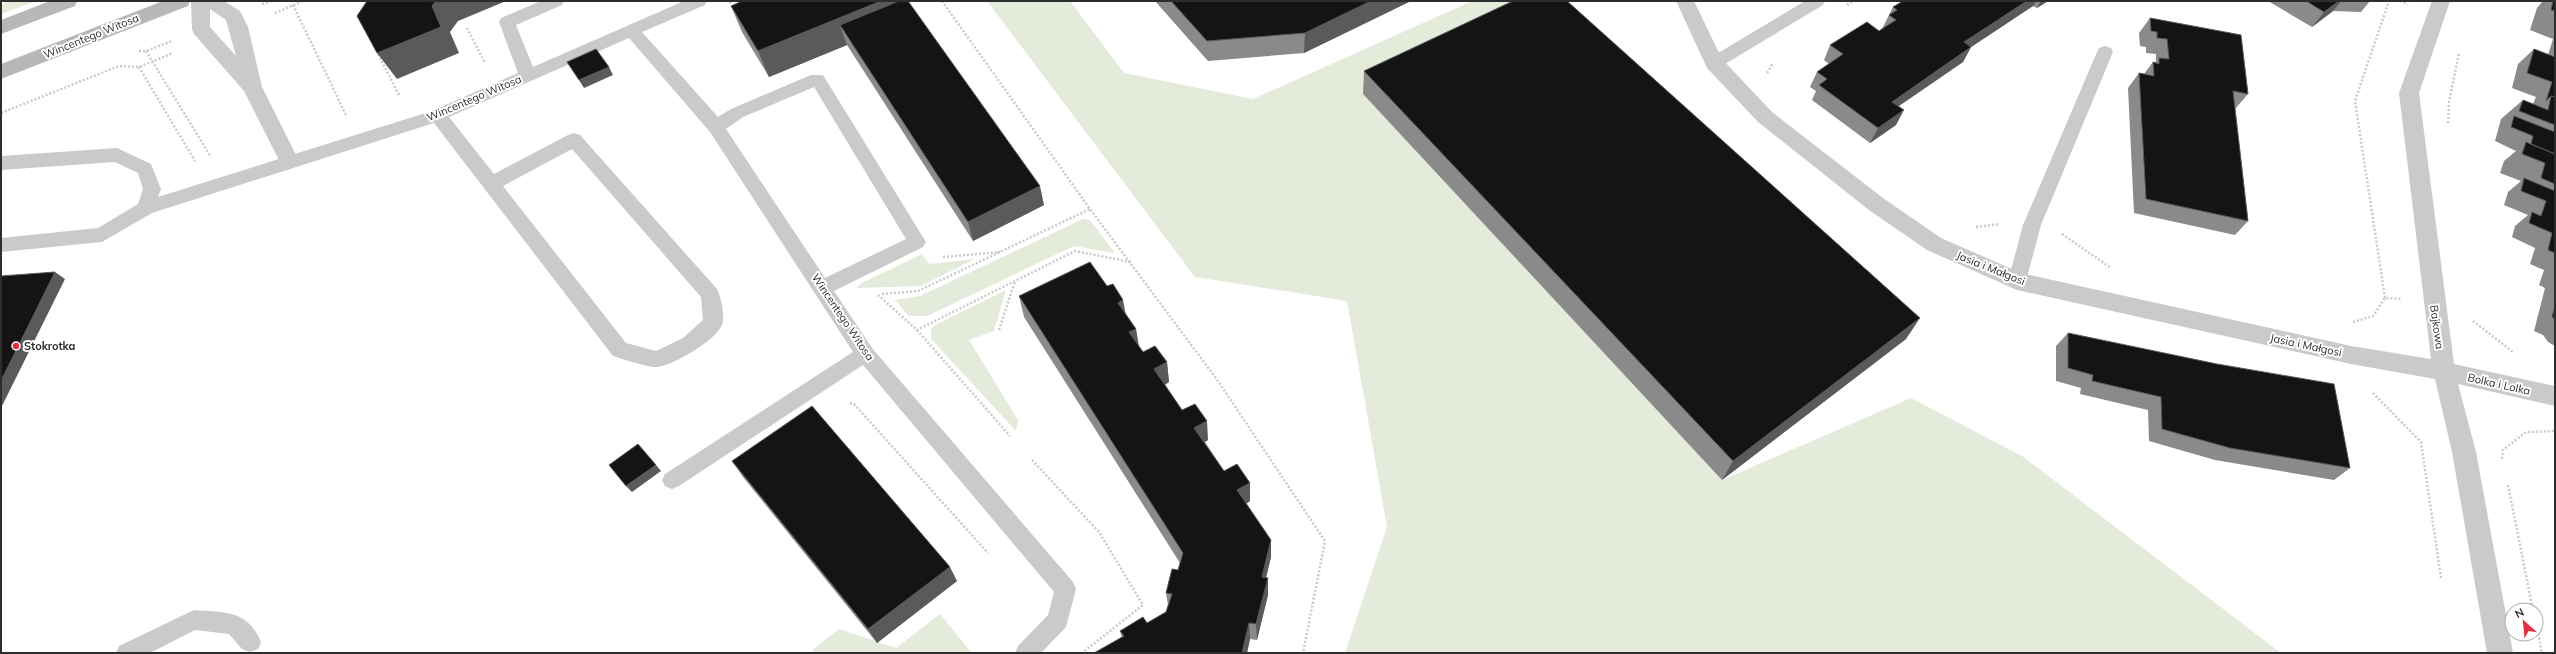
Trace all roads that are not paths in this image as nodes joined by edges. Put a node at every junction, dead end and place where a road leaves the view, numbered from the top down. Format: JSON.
{"nodes":[{"id":1,"x":68,"y":1,"type":"edge"},
{"id":2,"x":181,"y":1,"type":"edge"},
{"id":3,"x":200,"y":1,"type":"edge"},
{"id":4,"x":211,"y":1,"type":"edge"},
{"id":5,"x":556,"y":1,"type":"edge"},
{"id":6,"x":699,"y":1,"type":"edge"},
{"id":7,"x":1685,"y":1,"type":"edge"},
{"id":8,"x":1818,"y":1,"type":"edge"},
{"id":9,"x":2441,"y":1,"type":"edge"},
{"id":10,"x":1,"y":27,"type":"edge"},
{"id":11,"x":632,"y":31,"type":"junction"},
{"id":12,"x":2105,"y":52,"type":"dead end"},
{"id":13,"x":1714,"y":62,"type":"junction"},
{"id":14,"x":1,"y":72,"type":"edge"},
{"id":15,"x":528,"y":76,"type":"junction"},
{"id":16,"x":252,"y":87,"type":"junction"},
{"id":17,"x":438,"y":115,"type":"junction"},
{"id":18,"x":716,"y":127,"type":"junction"},
{"id":19,"x":290,"y":161,"type":"junction"},
{"id":20,"x":1,"y":163,"type":"edge"},
{"id":21,"x":491,"y":184,"type":"junction"},
{"id":22,"x":146,"y":208,"type":"junction"},
{"id":23,"x":1,"y":245,"type":"edge"},
{"id":24,"x":2017,"y":281,"type":"junction"},
{"id":25,"x":822,"y":288,"type":"junction"},
{"id":26,"x":865,"y":354,"type":"junction"},
{"id":27,"x":2444,"y":371,"type":"junction"},
{"id":28,"x":2555,"y":396,"type":"edge"},
{"id":29,"x":672,"y":480,"type":"dead end"},
{"id":30,"x":250,"y":642,"type":"dead end"},
{"id":31,"x":127,"y":653,"type":"edge"},
{"id":32,"x":1026,"y":653,"type":"edge"},
{"id":33,"x":2500,"y":653,"type":"edge"}],
"edges":[{"from":1,"to":10,"type":"main road"},
{"from":2,"to":14,"type":"main road","name":"Wincentego Witosa"},
{"from":3,"to":16,"type":"street"},
{"from":4,"to":16,"type":"street"},
{"from":5,"to":15,"type":"lane"},
{"from":6,"to":11,"type":"lane","name":"Wincentego Witosa"},
{"from":7,"to":13,"type":"street","name":"Jasia i Małgosi"},
{"from":8,"to":13,"type":"lane"},
{"from":9,"to":27,"type":"street","name":"Bajkowa"},
{"from":11,"to":15,"type":"lane","name":"Wincentego Witosa"},
{"from":11,"to":18,"type":"lane","name":"Wincentego Witosa"},
{"from":12,"to":24,"type":"lane"},
{"from":13,"to":24,"type":"street","name":"Jasia i Małgosi"},
{"from":15,"to":17,"type":"lane","name":"Wincentego Witosa"},
{"from":16,"to":19,"type":"street"},
{"from":17,"to":19,"type":"lane","name":"Wincentego Witosa"},
{"from":17,"to":21,"type":"lane"},
{"from":18,"to":25,"type":"lane","name":"Wincentego Witosa"},
{"from":18,"to":25,"type":"lane"},
{"from":19,"to":22,"type":"lane","name":"Wincentego Witosa"},
{"from":20,"to":22,"type":"lane"},
{"from":21,"to":21,"type":"lane"},
{"from":22,"to":23,"type":"lane","name":"Wincentego Witosa"},
{"from":24,"to":27,"type":"street","name":"Jasia i Małgosi"},
{"from":25,"to":26,"type":"lane","name":"Wincentego Witosa"},
{"from":26,"to":29,"type":"lane"},
{"from":26,"to":32,"type":"lane","name":"Wincentego Witosa"},
{"from":27,"to":28,"type":"street","name":"Bolka i Lolka"},
{"from":27,"to":33,"type":"street","name":"Bajkowa"},
{"from":30,"to":31,"type":"lane"}]}
